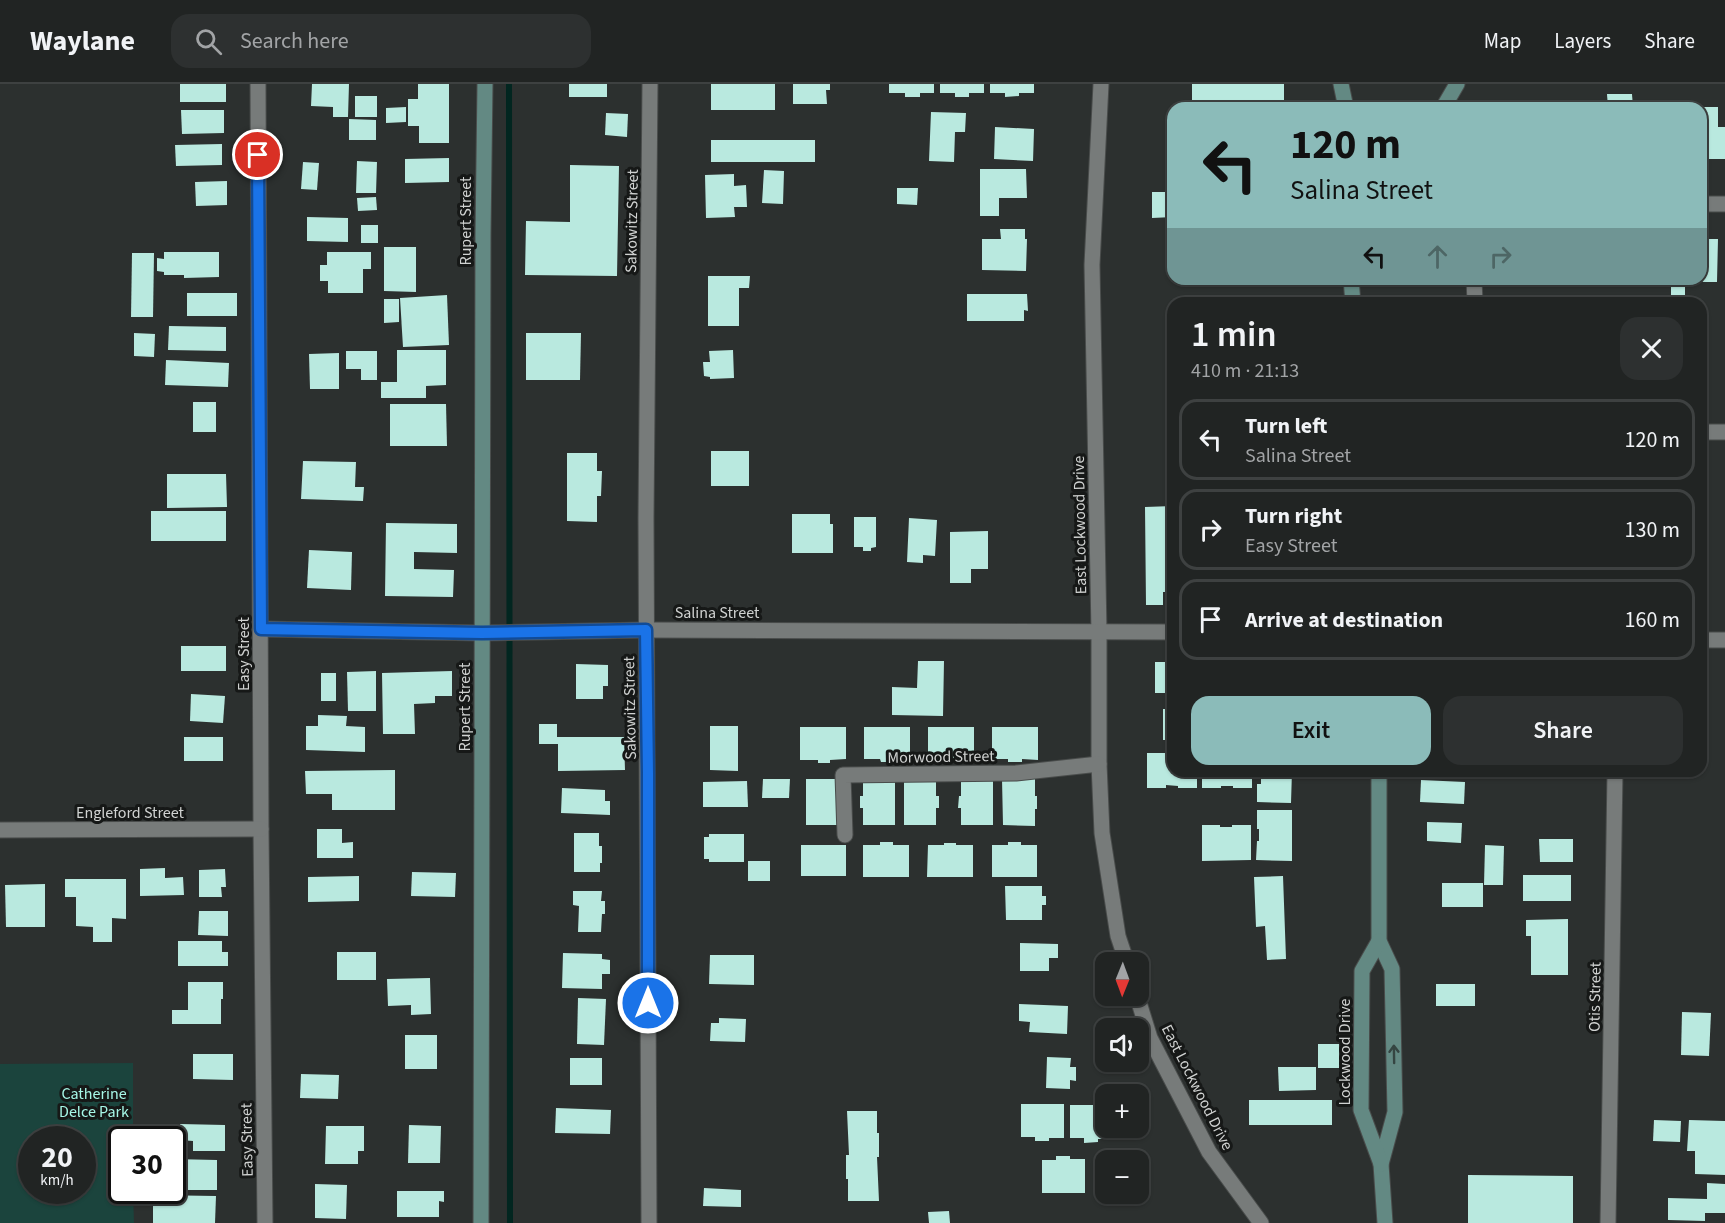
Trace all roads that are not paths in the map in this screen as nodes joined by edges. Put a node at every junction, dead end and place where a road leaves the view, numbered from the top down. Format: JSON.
{"nodes":[{"id":1,"x":258,"y":84,"type":"edge"},
{"id":2,"x":485,"y":84,"type":"edge"},
{"id":3,"x":650,"y":84,"type":"edge"},
{"id":4,"x":1101,"y":84,"type":"edge"},
{"id":5,"x":1341,"y":84,"type":"edge"},
{"id":6,"x":1351,"y":84,"type":"edge"},
{"id":7,"x":1457,"y":84,"type":"edge"},
{"id":8,"x":1345,"y":102,"type":"edge"},
{"id":9,"x":1347,"y":102,"type":"edge"},
{"id":10,"x":1447,"y":102,"type":"edge"},
{"id":11,"x":1707,"y":204,"type":"edge"},
{"id":12,"x":1725,"y":204,"type":"edge"},
{"id":13,"x":1707,"y":432,"type":"edge"},
{"id":14,"x":1725,"y":432,"type":"edge"},
{"id":15,"x":261,"y":629,"type":"junction"},
{"id":16,"x":646,"y":630,"type":"junction"},
{"id":17,"x":1099,"y":632,"type":"junction"},
{"id":18,"x":1167,"y":632,"type":"edge"},
{"id":19,"x":489,"y":633,"type":"junction"},
{"id":20,"x":1707,"y":640,"type":"edge"},
{"id":21,"x":1725,"y":640,"type":"edge"},
{"id":22,"x":1099,"y":764,"type":"junction"},
{"id":23,"x":1379,"y":777,"type":"edge"},
{"id":24,"x":1615,"y":777,"type":"edge"},
{"id":25,"x":261,"y":829,"type":"junction"},
{"id":26,"x":0,"y":830,"type":"edge"},
{"id":27,"x":844,"y":835,"type":"dead end"},
{"id":28,"x":1379,"y":941,"type":"junction"},
{"id":29,"x":1123,"y":952,"type":"edge"},
{"id":30,"x":1140,"y":1006,"type":"edge"},
{"id":31,"x":1381,"y":1164,"type":"junction"},
{"id":32,"x":1259,"y":1222,"type":"edge"},
{"id":33,"x":265,"y":1223,"type":"edge"},
{"id":34,"x":481,"y":1223,"type":"edge"},
{"id":35,"x":649,"y":1223,"type":"edge"},
{"id":36,"x":1384,"y":1223,"type":"edge"},
{"id":37,"x":1608,"y":1223,"type":"edge"}],
"edges":[{"from":1,"to":15,"type":"street","name":"Easy Street"},
{"from":2,"to":19,"type":"street","name":"Rupert Street"},
{"from":3,"to":16,"type":"street","name":"Sakowitz Street"},
{"from":4,"to":17,"type":"street","name":"East Lockwood Drive"},
{"from":5,"to":8,"type":"street"},
{"from":6,"to":9,"type":"street"},
{"from":7,"to":10,"type":"street"},
{"from":11,"to":12,"type":"street"},
{"from":13,"to":14,"type":"street"},
{"from":15,"to":19,"type":"street","name":"Salina Street"},
{"from":15,"to":25,"type":"street","name":"Easy Street"},
{"from":16,"to":17,"type":"street","name":"Salina Street"},
{"from":16,"to":19,"type":"street","name":"Salina Street"},
{"from":16,"to":35,"type":"street","name":"Sakowitz Street"},
{"from":17,"to":18,"type":"street","name":"Salina Street"},
{"from":17,"to":22,"type":"street","name":"East Lockwood Drive"},
{"from":19,"to":34,"type":"street","name":"Rupert Street"},
{"from":20,"to":21,"type":"street"},
{"from":22,"to":27,"type":"street","name":"Morwood Street"},
{"from":22,"to":29,"type":"street","name":"East Lockwood Drive"},
{"from":23,"to":28,"type":"street","name":"Lockwood Drive"},
{"from":24,"to":37,"type":"street","name":"Otis Street"},
{"from":25,"to":26,"type":"street","name":"Engleford Street"},
{"from":25,"to":33,"type":"street","name":"Easy Street"},
{"from":31,"to":28,"type":"street","name":"Lockwood Drive","one_way":true},
{"from":28,"to":31,"type":"street","name":"Lockwood Drive"},
{"from":30,"to":32,"type":"street","name":"East Lockwood Drive"},
{"from":31,"to":36,"type":"street","name":"Lockwood Drive"}]}
